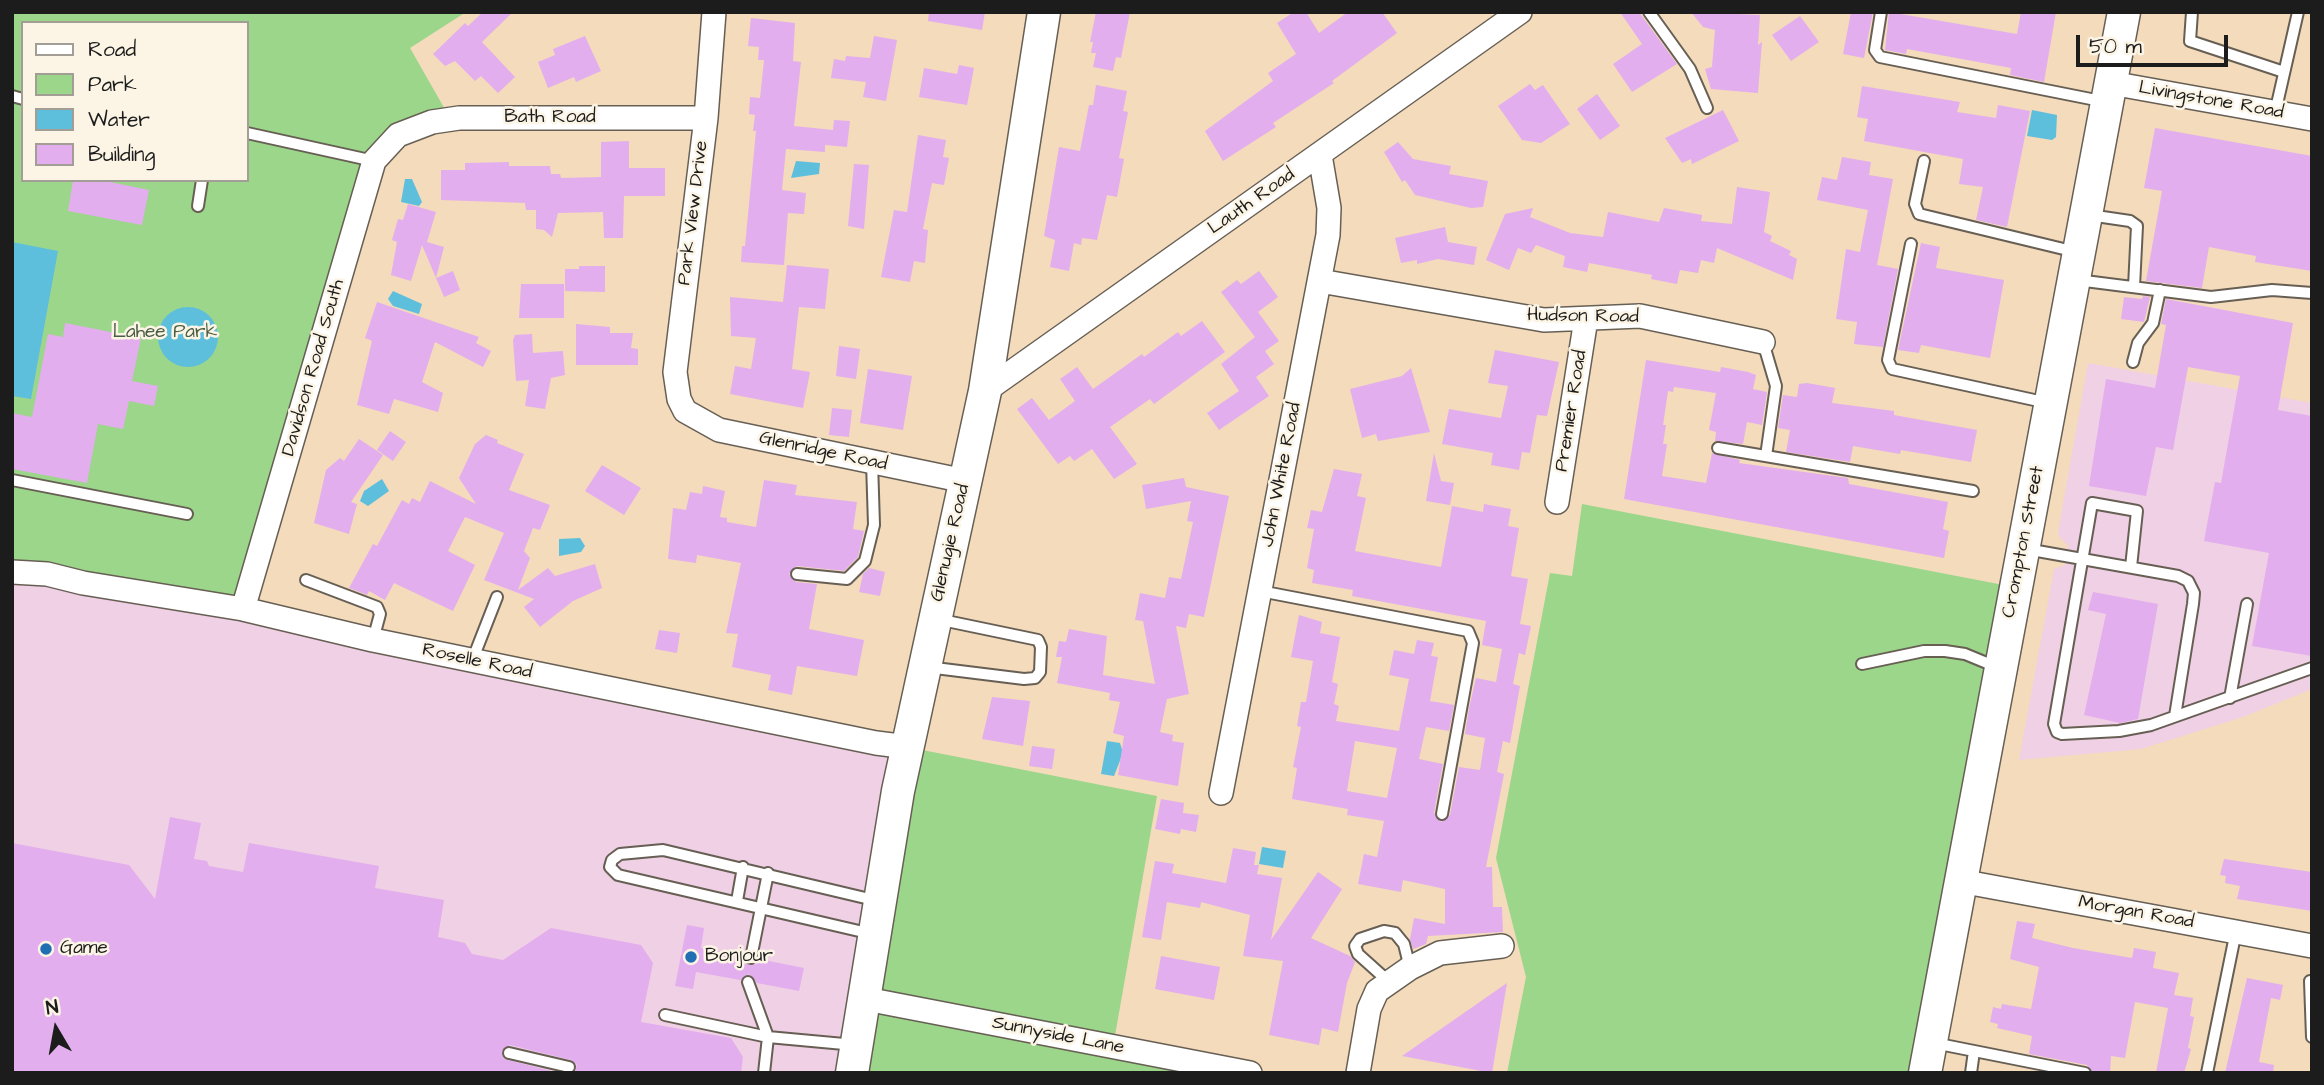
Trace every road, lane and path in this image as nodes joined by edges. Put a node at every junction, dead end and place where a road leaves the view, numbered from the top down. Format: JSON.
{"nodes":[{"id":1,"x":713,"y":12,"type":"edge"},
{"id":2,"x":1044,"y":12,"type":"edge"},
{"id":3,"x":1520,"y":12,"type":"edge"},
{"id":4,"x":1649,"y":12,"type":"edge"},
{"id":5,"x":1881,"y":12,"type":"edge"},
{"id":6,"x":2124,"y":12,"type":"edge"},
{"id":7,"x":2192,"y":12,"type":"edge"},
{"id":8,"x":2298,"y":12,"type":"edge"},
{"id":9,"x":1497,"y":20,"type":"edge"},
{"id":10,"x":2284,"y":72,"type":"junction"},
{"id":11,"x":2109,"y":93,"type":"junction"},
{"id":12,"x":1707,"y":108,"type":"dead end"},
{"id":13,"x":2275,"y":113,"type":"junction"},
{"id":14,"x":706,"y":118,"type":"junction"},
{"id":15,"x":2312,"y":119,"type":"edge"},
{"id":16,"x":248,"y":133,"type":"edge"},
{"id":17,"x":398,"y":135,"type":"joint"},
{"id":18,"x":1320,"y":155,"type":"junction"},
{"id":19,"x":374,"y":161,"type":"junction"},
{"id":20,"x":1924,"y":161,"type":"dead end"},
{"id":21,"x":202,"y":182,"type":"edge"},
{"id":22,"x":198,"y":206,"type":"dead end"},
{"id":23,"x":2086,"y":215,"type":"junction"},
{"id":24,"x":1911,"y":244,"type":"dead end"},
{"id":25,"x":2076,"y":266,"type":"junction"},
{"id":26,"x":1320,"y":282,"type":"junction"},
{"id":27,"x":2134,"y":287,"type":"junction"},
{"id":28,"x":2160,"y":290,"type":"junction"},
{"id":29,"x":2312,"y":293,"type":"edge"},
{"id":30,"x":1586,"y":319,"type":"junction"},
{"id":31,"x":1763,"y":342,"type":"joint"},
{"id":32,"x":2133,"y":362,"type":"dead end"},
{"id":33,"x":985,"y":391,"type":"junction"},
{"id":34,"x":2050,"y":404,"type":"junction"},
{"id":35,"x":685,"y":411,"type":"joint"},
{"id":36,"x":1717,"y":447,"type":"dead end"},
{"id":37,"x":1766,"y":456,"type":"junction"},
{"id":38,"x":872,"y":462,"type":"junction"},
{"id":39,"x":12,"y":480,"type":"edge"},
{"id":40,"x":965,"y":481,"type":"junction"},
{"id":41,"x":1973,"y":491,"type":"dead end"},
{"id":42,"x":1557,"y":502,"type":"dead end"},
{"id":43,"x":187,"y":514,"type":"dead end"},
{"id":44,"x":2023,"y":549,"type":"junction"},
{"id":45,"x":12,"y":558,"type":"edge"},
{"id":46,"x":2082,"y":559,"type":"junction"},
{"id":47,"x":2131,"y":567,"type":"junction"},
{"id":48,"x":12,"y":572,"type":"edge"},
{"id":49,"x":47,"y":574,"type":"junction"},
{"id":50,"x":797,"y":574,"type":"dead end"},
{"id":51,"x":306,"y":580,"type":"dead end"},
{"id":52,"x":1260,"y":591,"type":"junction"},
{"id":53,"x":498,"y":597,"type":"dead end"},
{"id":54,"x":2247,"y":604,"type":"dead end"},
{"id":55,"x":243,"y":609,"type":"junction"},
{"id":56,"x":934,"y":618,"type":"junction"},
{"id":57,"x":373,"y":640,"type":"junction"},
{"id":58,"x":472,"y":661,"type":"junction"},
{"id":59,"x":1862,"y":664,"type":"dead end"},
{"id":60,"x":924,"y":667,"type":"junction"},
{"id":61,"x":2000,"y":668,"type":"junction"},
{"id":62,"x":2312,"y":668,"type":"edge"},
{"id":63,"x":2230,"y":698,"type":"junction"},
{"id":64,"x":2175,"y":716,"type":"junction"},
{"id":65,"x":908,"y":747,"type":"junction"},
{"id":66,"x":1221,"y":793,"type":"dead end"},
{"id":67,"x":1442,"y":814,"type":"dead end"},
{"id":68,"x":743,"y":867,"type":"junction"},
{"id":69,"x":768,"y":873,"type":"junction"},
{"id":70,"x":1960,"y":881,"type":"junction"},
{"id":71,"x":737,"y":901,"type":"junction"},
{"id":72,"x":880,"y":901,"type":"junction"},
{"id":73,"x":760,"y":907,"type":"junction"},
{"id":74,"x":2236,"y":931,"type":"junction"},
{"id":75,"x":874,"y":935,"type":"junction"},
{"id":76,"x":1502,"y":946,"type":"dead end"},
{"id":77,"x":2312,"y":946,"type":"edge"},
{"id":78,"x":751,"y":958,"type":"dead end"},
{"id":79,"x":1409,"y":968,"type":"junction"},
{"id":80,"x":1388,"y":981,"type":"junction"},
{"id":81,"x":2310,"y":981,"type":"dead end"},
{"id":82,"x":748,"y":982,"type":"dead end"},
{"id":83,"x":866,"y":999,"type":"junction"},
{"id":84,"x":665,"y":1015,"type":"dead end"},
{"id":85,"x":768,"y":1037,"type":"junction"},
{"id":86,"x":2312,"y":1037,"type":"edge"},
{"id":87,"x":1973,"y":1051,"type":"junction"},
{"id":88,"x":509,"y":1053,"type":"dead end"},
{"id":89,"x":1928,"y":1058,"type":"edge"},
{"id":90,"x":854,"y":1059,"type":"edge"},
{"id":91,"x":569,"y":1067,"type":"dead end"},
{"id":92,"x":764,"y":1073,"type":"edge"},
{"id":93,"x":1250,"y":1073,"type":"edge"},
{"id":94,"x":1358,"y":1073,"type":"edge"},
{"id":95,"x":1971,"y":1073,"type":"edge"},
{"id":96,"x":2085,"y":1073,"type":"edge"},
{"id":97,"x":2207,"y":1073,"type":"edge"}],
"edges":[{"from":1,"to":14,"type":"street","name":"Park View Drive"},
{"from":2,"to":33,"type":"street","name":"Glenugie Road"},
{"from":3,"to":9,"type":"street","name":"Lauth Road"},
{"from":4,"to":12,"type":"lane"},
{"from":5,"to":11,"type":"lane"},
{"from":6,"to":11,"type":"street","name":"Crompton Street"},
{"from":7,"to":10,"type":"lane"},
{"from":8,"to":10,"type":"lane"},
{"from":9,"to":18,"type":"street","name":"Lauth Road"},
{"from":10,"to":13,"type":"lane"},
{"from":11,"to":13,"type":"street","name":"Livingstone Road"},
{"from":11,"to":23,"type":"street","name":"Crompton Street"},
{"from":13,"to":15,"type":"street","name":"Livingstone Road"},
{"from":14,"to":17,"type":"street","name":"Bath Road"},
{"from":14,"to":35,"type":"street","name":"Park View Drive"},
{"from":16,"to":19,"type":"lane"},
{"from":17,"to":19,"type":"street","name":"Davidson Road South"},
{"from":18,"to":26,"type":"street","name":"John White Road"},
{"from":18,"to":33,"type":"street","name":"Lauth Road"},
{"from":19,"to":55,"type":"street","name":"Davidson Road South"},
{"from":20,"to":25,"type":"lane"},
{"from":21,"to":22,"type":"lane"},
{"from":23,"to":25,"type":"street","name":"Crompton Street"},
{"from":23,"to":27,"type":"lane"},
{"from":24,"to":34,"type":"lane"},
{"from":25,"to":27,"type":"lane"},
{"from":25,"to":34,"type":"street","name":"Crompton Street"},
{"from":26,"to":30,"type":"street","name":"Hudson Road"},
{"from":26,"to":52,"type":"street","name":"John White Road"},
{"from":27,"to":28,"type":"lane"},
{"from":28,"to":29,"type":"lane"},
{"from":28,"to":32,"type":"lane"},
{"from":30,"to":31,"type":"street","name":"Hudson Road"},
{"from":30,"to":42,"type":"street","name":"Premier Road"},
{"from":31,"to":37,"type":"lane"},
{"from":33,"to":40,"type":"street","name":"Glenugie Road"},
{"from":34,"to":44,"type":"street","name":"Crompton Street"},
{"from":35,"to":38,"type":"street","name":"Glenridge Road"},
{"from":36,"to":37,"type":"lane"},
{"from":37,"to":41,"type":"lane"},
{"from":38,"to":40,"type":"street","name":"Glenridge Road"},
{"from":38,"to":50,"type":"lane"},
{"from":39,"to":43,"type":"lane"},
{"from":40,"to":56,"type":"street","name":"Glenugie Road"},
{"from":44,"to":46,"type":"lane"},
{"from":44,"to":61,"type":"street","name":"Crompton Street"},
{"from":45,"to":49,"type":"street","name":"Roselle Road"},
{"from":46,"to":47,"type":"lane"},
{"from":46,"to":47,"type":"lane"},
{"from":46,"to":64,"type":"lane"},
{"from":47,"to":64,"type":"lane"},
{"from":48,"to":49,"type":"street","name":"Roselle Road"},
{"from":49,"to":55,"type":"street","name":"Roselle Road"},
{"from":51,"to":57,"type":"lane"},
{"from":52,"to":66,"type":"street","name":"John White Road"},
{"from":52,"to":67,"type":"lane"},
{"from":53,"to":58,"type":"lane"},
{"from":54,"to":63,"type":"lane"},
{"from":55,"to":57,"type":"street","name":"Roselle Road"},
{"from":56,"to":60,"type":"street","name":"Glenugie Road"},
{"from":56,"to":60,"type":"lane"},
{"from":57,"to":58,"type":"street","name":"Roselle Road"},
{"from":58,"to":65,"type":"street","name":"Roselle Road"},
{"from":59,"to":61,"type":"lane"},
{"from":60,"to":65,"type":"street","name":"Glenugie Road"},
{"from":61,"to":70,"type":"street","name":"Crompton Street"},
{"from":62,"to":63,"type":"lane"},
{"from":63,"to":64,"type":"lane"},
{"from":65,"to":72,"type":"street","name":"Glenugie Road"},
{"from":68,"to":69,"type":"lane"},
{"from":68,"to":71,"type":"lane"},
{"from":68,"to":71,"type":"lane"},
{"from":69,"to":72,"type":"lane"},
{"from":69,"to":73,"type":"lane"},
{"from":70,"to":74,"type":"street","name":"Morgan Road"},
{"from":70,"to":89,"type":"street","name":"Crompton Street"},
{"from":71,"to":73,"type":"lane"},
{"from":72,"to":75,"type":"street","name":"Glenugie Road"},
{"from":73,"to":75,"type":"lane"},
{"from":73,"to":78,"type":"lane"},
{"from":74,"to":77,"type":"street","name":"Morgan Road"},
{"from":74,"to":97,"type":"lane"},
{"from":75,"to":83,"type":"street","name":"Glenugie Road"},
{"from":76,"to":79,"type":"street"},
{"from":79,"to":80,"type":"street"},
{"from":79,"to":80,"type":"lane"},
{"from":80,"to":94,"type":"street"},
{"from":81,"to":86,"type":"lane"},
{"from":82,"to":85,"type":"lane"},
{"from":83,"to":90,"type":"street","name":"Glenugie Road"},
{"from":83,"to":93,"type":"street","name":"Sunnyside Lane"},
{"from":84,"to":85,"type":"lane"},
{"from":85,"to":90,"type":"lane"},
{"from":85,"to":92,"type":"lane"},
{"from":87,"to":89,"type":"lane"},
{"from":87,"to":95,"type":"lane"},
{"from":87,"to":96,"type":"lane"},
{"from":88,"to":91,"type":"lane"}]}
